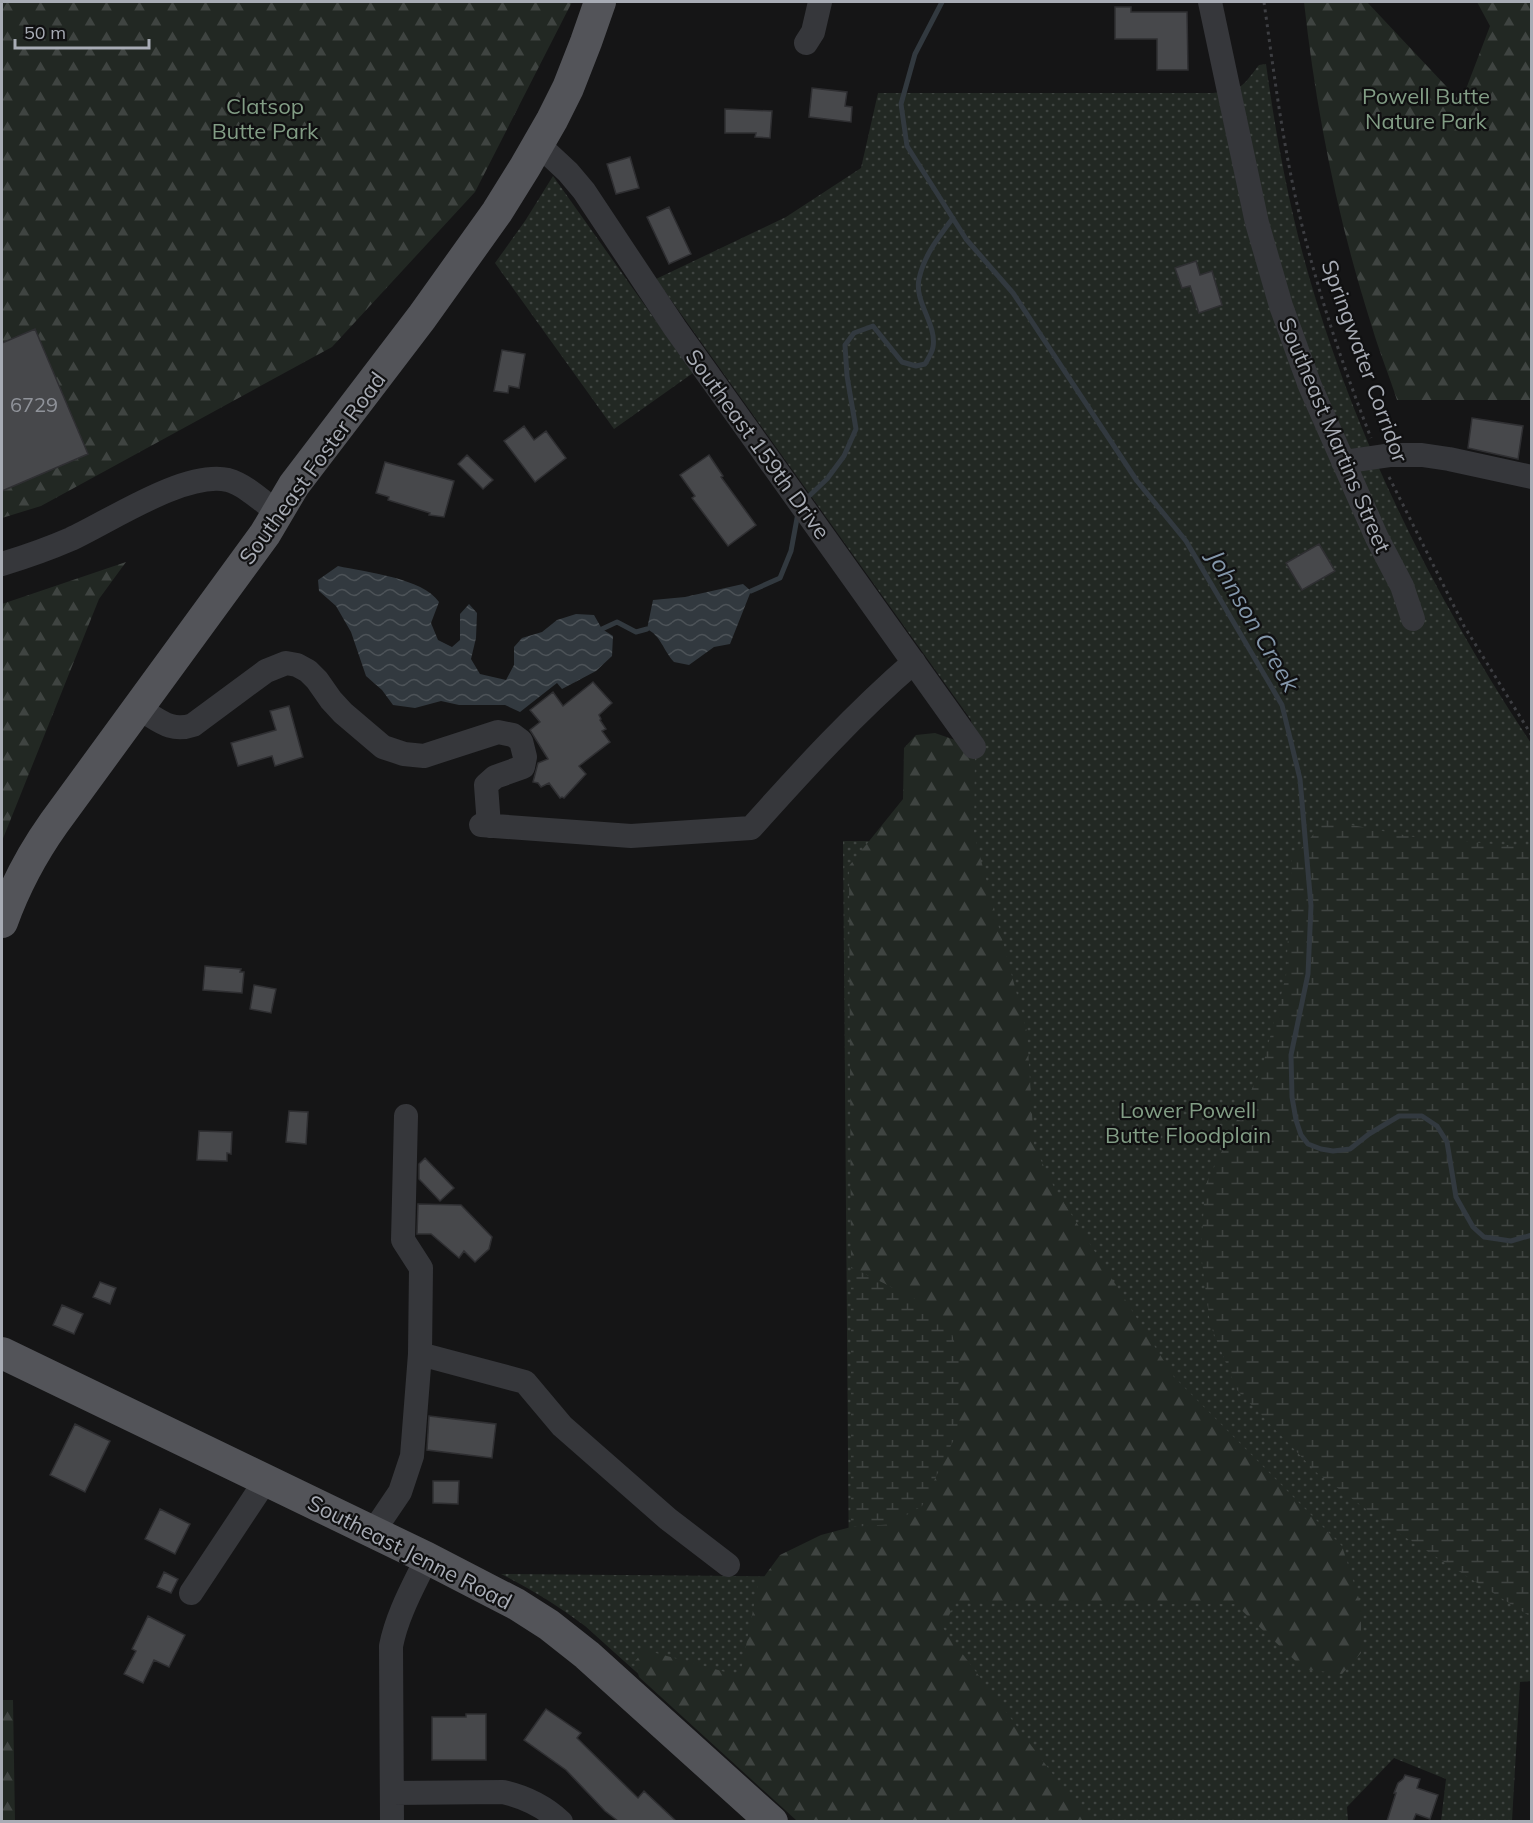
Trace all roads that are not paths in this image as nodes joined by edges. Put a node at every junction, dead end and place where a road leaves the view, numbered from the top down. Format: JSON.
{"nodes":[{"id":1,"x":600,"y":2,"type":"edge"},
{"id":2,"x":820,"y":2,"type":"edge"},
{"id":3,"x":1210,"y":2,"type":"edge"},
{"id":4,"x":806,"y":43,"type":"dead end"},
{"id":5,"x":539,"y":145,"type":"junction"},
{"id":6,"x":1343,"y":462,"type":"junction"},
{"id":7,"x":1532,"y":477,"type":"edge"},
{"id":8,"x":278,"y":513,"type":"junction"},
{"id":9,"x":2,"y":564,"type":"edge"},
{"id":10,"x":1413,"y":619,"type":"dead end"},
{"id":11,"x":914,"y":662,"type":"junction"},
{"id":12,"x":138,"y":708,"type":"junction"},
{"id":13,"x":974,"y":747,"type":"dead end"},
{"id":14,"x":2,"y":922,"type":"edge"},
{"id":15,"x":406,"y":1116,"type":"dead end"},
{"id":16,"x":420,"y":1354,"type":"junction"},
{"id":17,"x":2,"y":1355,"type":"edge"},
{"id":18,"x":266,"y":1480,"type":"junction"},
{"id":19,"x":373,"y":1532,"type":"junction"},
{"id":20,"x":427,"y":1558,"type":"junction"},
{"id":21,"x":728,"y":1565,"type":"dead end"},
{"id":22,"x":191,"y":1593,"type":"dead end"},
{"id":23,"x":392,"y":1793,"type":"junction"},
{"id":24,"x":392,"y":1821,"type":"edge"},
{"id":25,"x":561,"y":1821,"type":"edge"},
{"id":26,"x":772,"y":1821,"type":"edge"}],
"edges":[{"from":1,"to":5,"type":"main road","name":"Southeast Foster Road"},
{"from":2,"to":4,"type":"street"},
{"from":3,"to":6,"type":"street","name":"Southeast Martins Street"},
{"from":5,"to":8,"type":"main road","name":"Southeast Foster Road"},
{"from":5,"to":11,"type":"street","name":"Southeast 159th Drive"},
{"from":6,"to":7,"type":"street"},
{"from":6,"to":10,"type":"street","name":"Southeast Martins Street"},
{"from":8,"to":9,"type":"street"},
{"from":8,"to":12,"type":"main road","name":"Southeast Foster Road"},
{"from":11,"to":12,"type":"street"},
{"from":11,"to":13,"type":"street","name":"Southeast 159th Drive"},
{"from":12,"to":14,"type":"main road","name":"Southeast Foster Road"},
{"from":15,"to":16,"type":"street"},
{"from":16,"to":19,"type":"street"},
{"from":16,"to":21,"type":"street"},
{"from":17,"to":18,"type":"main road","name":"Southeast Jenne Road"},
{"from":18,"to":19,"type":"main road","name":"Southeast Jenne Road"},
{"from":18,"to":22,"type":"street"},
{"from":19,"to":20,"type":"main road","name":"Southeast Jenne Road"},
{"from":20,"to":23,"type":"street"},
{"from":20,"to":26,"type":"main road","name":"Southeast Jenne Road"},
{"from":23,"to":24,"type":"street"},
{"from":23,"to":25,"type":"street"}]}
